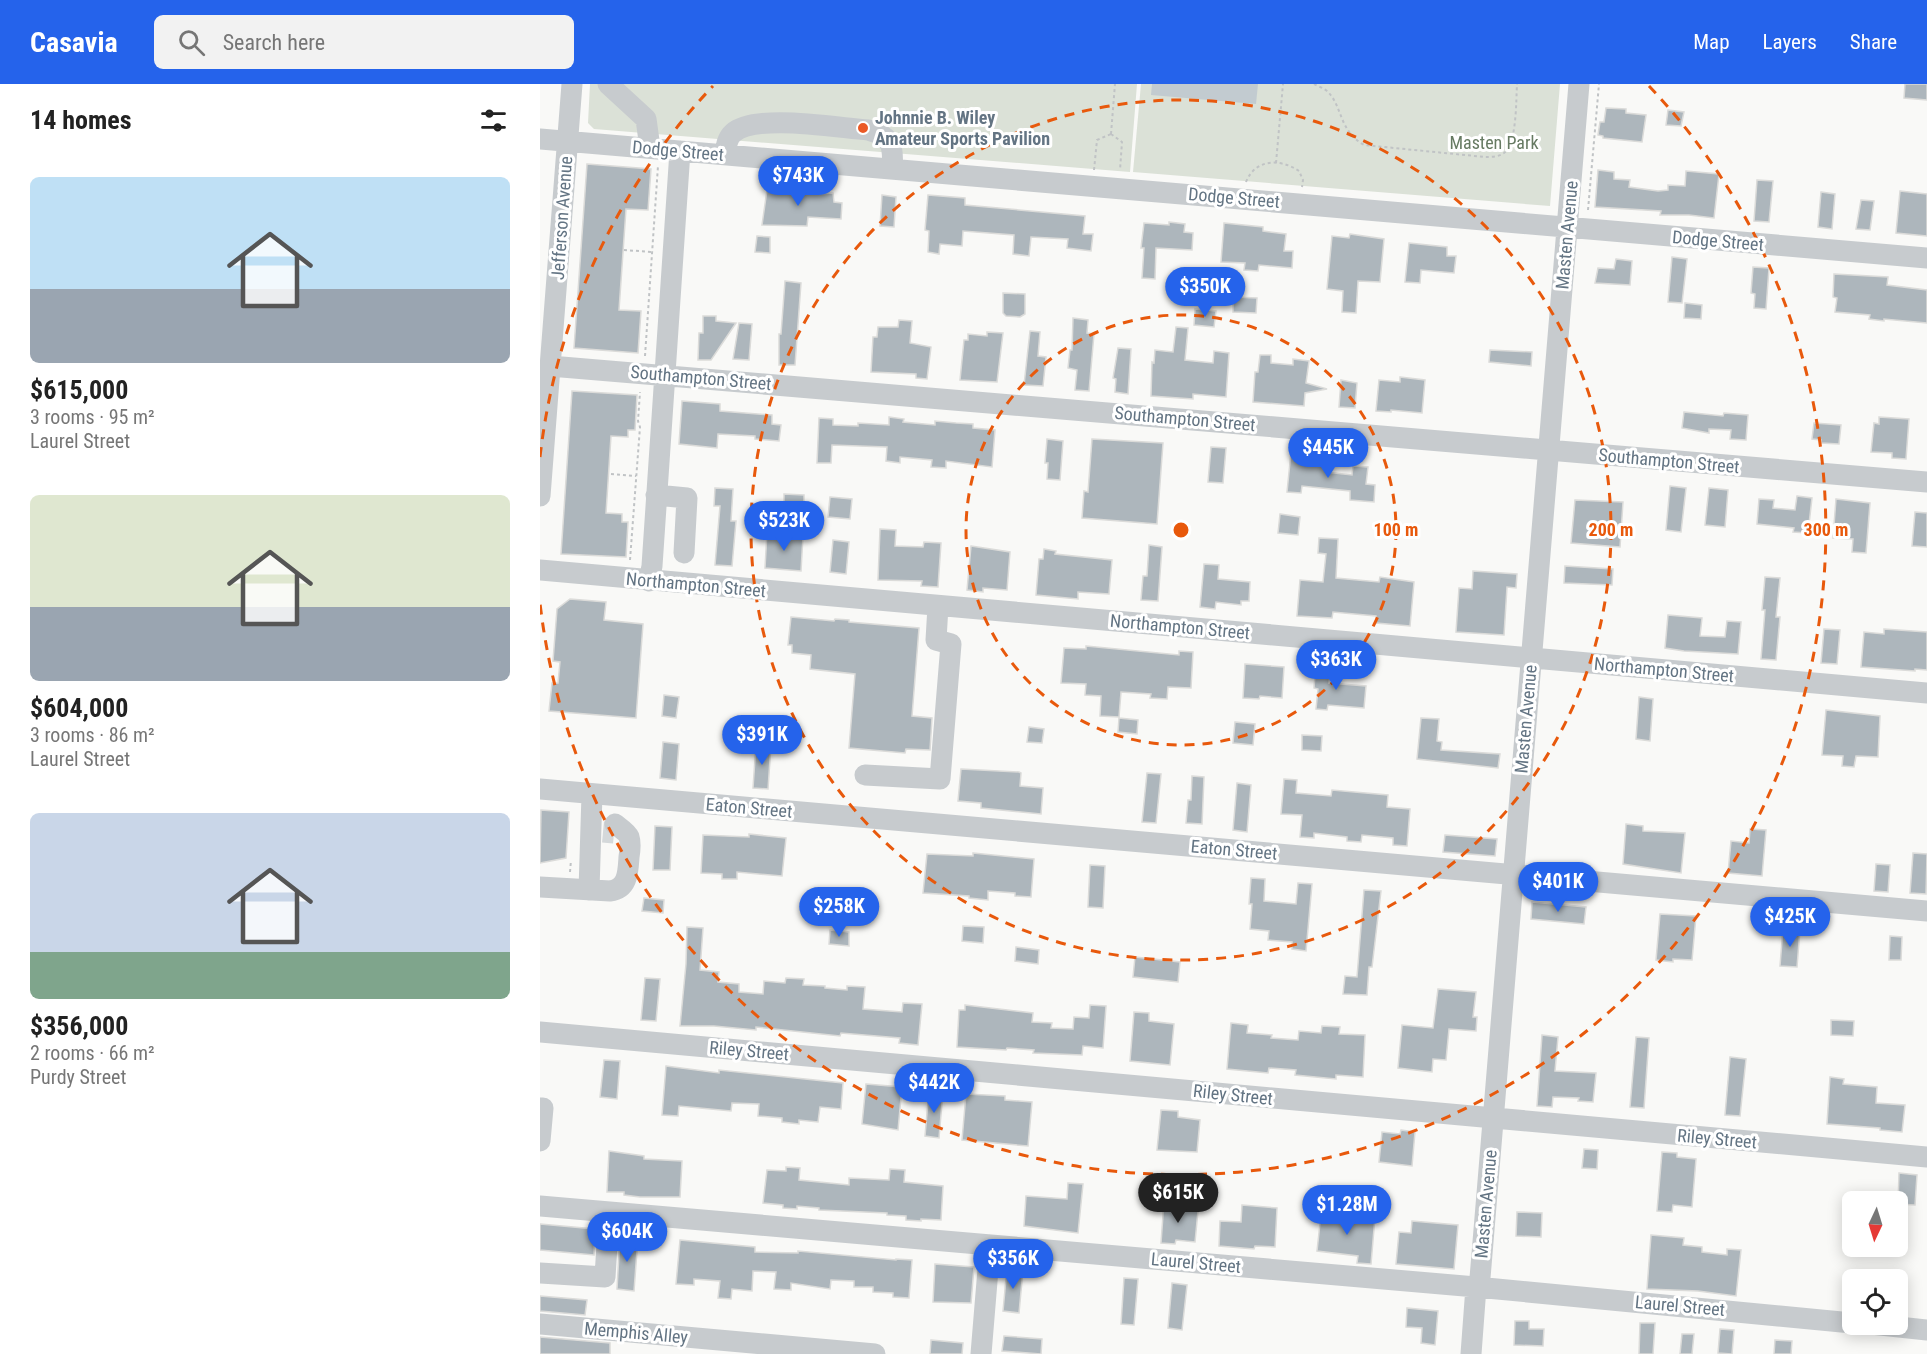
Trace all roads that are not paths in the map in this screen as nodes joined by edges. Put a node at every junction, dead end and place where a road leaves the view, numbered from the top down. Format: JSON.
{"nodes":[{"id":1,"x":572,"y":84,"type":"edge"},
{"id":2,"x":608,"y":84,"type":"edge"},
{"id":3,"x":1579,"y":84,"type":"edge"},
{"id":4,"x":540,"y":139,"type":"edge"},
{"id":5,"x":568,"y":141,"type":"junction"},
{"id":6,"x":680,"y":151,"type":"junction"},
{"id":7,"x":725,"y":155,"type":"junction"},
{"id":8,"x":654,"y":156,"type":"junction"},
{"id":9,"x":892,"y":169,"type":"junction"},
{"id":10,"x":1568,"y":227,"type":"junction"},
{"id":11,"x":1927,"y":258,"type":"edge"},
{"id":12,"x":550,"y":366,"type":"junction"},
{"id":13,"x":664,"y":375,"type":"junction"},
{"id":14,"x":1548,"y":450,"type":"junction"},
{"id":15,"x":1927,"y":482,"type":"edge"},
{"id":16,"x":656,"y":495,"type":"junction"},
{"id":17,"x":540,"y":496,"type":"edge"},
{"id":18,"x":684,"y":553,"type":"dead end"},
{"id":19,"x":540,"y":570,"type":"edge"},
{"id":20,"x":649,"y":581,"type":"junction"},
{"id":21,"x":938,"y":606,"type":"junction"},
{"id":22,"x":1531,"y":659,"type":"junction"},
{"id":23,"x":1927,"y":693,"type":"edge"},
{"id":24,"x":865,"y":775,"type":"dead end"},
{"id":25,"x":540,"y":789,"type":"edge"},
{"id":26,"x":592,"y":794,"type":"junction"},
{"id":27,"x":606,"y":828,"type":"junction"},
{"id":28,"x":1513,"y":875,"type":"junction"},
{"id":29,"x":540,"y":887,"type":"edge"},
{"id":30,"x":589,"y":890,"type":"junction"},
{"id":31,"x":1927,"y":911,"type":"edge"},
{"id":32,"x":540,"y":1032,"type":"edge"},
{"id":33,"x":540,"y":1108,"type":"edge"},
{"id":34,"x":1493,"y":1119,"type":"junction"},
{"id":35,"x":540,"y":1141,"type":"edge"},
{"id":36,"x":1927,"y":1157,"type":"edge"},
{"id":37,"x":540,"y":1206,"type":"edge"},
{"id":38,"x":609,"y":1212,"type":"junction"},
{"id":39,"x":990,"y":1245,"type":"junction"},
{"id":40,"x":540,"y":1273,"type":"edge"},
{"id":41,"x":1476,"y":1287,"type":"junction"},
{"id":42,"x":1842,"y":1322,"type":"edge"},
{"id":43,"x":540,"y":1324,"type":"edge"},
{"id":44,"x":1908,"y":1328,"type":"edge"},
{"id":45,"x":1927,"y":1330,"type":"edge"},
{"id":46,"x":875,"y":1354,"type":"edge"},
{"id":47,"x":981,"y":1354,"type":"edge"},
{"id":48,"x":1471,"y":1354,"type":"edge"}],
"edges":[{"from":1,"to":5,"type":"street","name":"Jefferson Avenue"},
{"from":2,"to":8,"type":"street"},
{"from":3,"to":10,"type":"street","name":"Masten Avenue"},
{"from":4,"to":5,"type":"street","name":"Dodge Street"},
{"from":5,"to":8,"type":"street","name":"Dodge Street"},
{"from":5,"to":12,"type":"street","name":"Jefferson Avenue"},
{"from":6,"to":7,"type":"street","name":"Dodge Street"},
{"from":6,"to":8,"type":"street","name":"Dodge Street"},
{"from":6,"to":13,"type":"street"},
{"from":7,"to":9,"type":"street","name":"Dodge Street"},
{"from":7,"to":9,"type":"street"},
{"from":9,"to":10,"type":"street","name":"Dodge Street"},
{"from":10,"to":11,"type":"street","name":"Dodge Street"},
{"from":10,"to":14,"type":"street","name":"Masten Avenue"},
{"from":12,"to":13,"type":"street","name":"Southampton Street"},
{"from":12,"to":17,"type":"street","name":"Jefferson Avenue"},
{"from":13,"to":14,"type":"street","name":"Southampton Street"},
{"from":13,"to":16,"type":"street"},
{"from":14,"to":15,"type":"street","name":"Southampton Street"},
{"from":14,"to":22,"type":"street","name":"Masten Avenue"},
{"from":16,"to":18,"type":"street"},
{"from":16,"to":20,"type":"street"},
{"from":19,"to":20,"type":"street","name":"Northampton Street"},
{"from":20,"to":21,"type":"street","name":"Northampton Street"},
{"from":21,"to":22,"type":"street","name":"Northampton Street"},
{"from":21,"to":24,"type":"street"},
{"from":22,"to":23,"type":"street","name":"Northampton Street"},
{"from":22,"to":28,"type":"street","name":"Masten Avenue"},
{"from":25,"to":26,"type":"street","name":"Eaton Street"},
{"from":26,"to":27,"type":"street"},
{"from":26,"to":28,"type":"street","name":"Eaton Street"},
{"from":27,"to":30,"type":"street"},
{"from":27,"to":30,"type":"street"},
{"from":28,"to":31,"type":"street","name":"Eaton Street"},
{"from":28,"to":34,"type":"street","name":"Masten Avenue"},
{"from":29,"to":30,"type":"street"},
{"from":32,"to":34,"type":"street","name":"Riley Street"},
{"from":33,"to":35,"type":"street"},
{"from":34,"to":36,"type":"street","name":"Riley Street"},
{"from":34,"to":41,"type":"street","name":"Masten Avenue"},
{"from":37,"to":38,"type":"street","name":"Laurel Street"},
{"from":38,"to":39,"type":"street","name":"Laurel Street"},
{"from":38,"to":40,"type":"street"},
{"from":39,"to":41,"type":"street","name":"Laurel Street"},
{"from":39,"to":47,"type":"street"},
{"from":41,"to":42,"type":"street","name":"Laurel Street"},
{"from":41,"to":48,"type":"street","name":"Masten Avenue"},
{"from":43,"to":46,"type":"street","name":"Memphis Alley"},
{"from":44,"to":45,"type":"street"}]}
